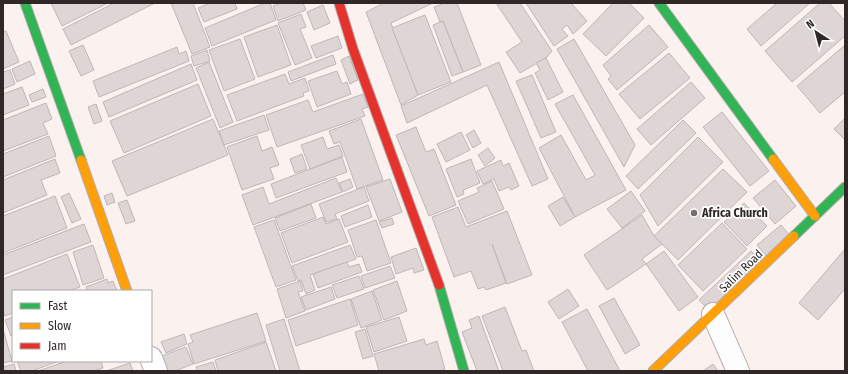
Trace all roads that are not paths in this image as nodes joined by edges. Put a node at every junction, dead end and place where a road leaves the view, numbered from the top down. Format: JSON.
{"nodes":[{"id":1,"x":24,"y":3,"type":"edge"},
{"id":2,"x":339,"y":3,"type":"edge"},
{"id":3,"x":659,"y":3,"type":"edge"},
{"id":4,"x":845,"y":187,"type":"edge"},
{"id":5,"x":815,"y":216,"type":"junction"},
{"id":6,"x":127,"y":290,"type":"edge"},
{"id":7,"x":713,"y":314,"type":"junction"},
{"id":8,"x":152,"y":361,"type":"edge"},
{"id":9,"x":156,"y":371,"type":"edge"},
{"id":10,"x":464,"y":371,"type":"edge"},
{"id":11,"x":654,"y":371,"type":"edge"},
{"id":12,"x":738,"y":371,"type":"edge"}],
"edges":[{"from":1,"to":6,"type":"street"},
{"from":2,"to":10,"type":"street"},
{"from":3,"to":5,"type":"street"},
{"from":4,"to":5,"type":"street","name":"Salim Road"},
{"from":5,"to":7,"type":"street","name":"Salim Road"},
{"from":7,"to":11,"type":"street","name":"Salim Road"},
{"from":7,"to":12,"type":"street"},
{"from":8,"to":9,"type":"street"}]}
